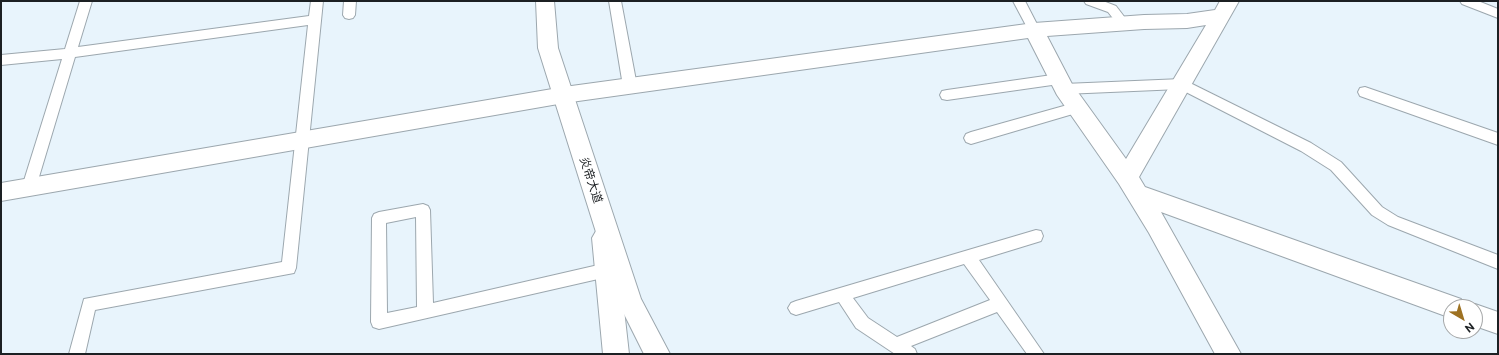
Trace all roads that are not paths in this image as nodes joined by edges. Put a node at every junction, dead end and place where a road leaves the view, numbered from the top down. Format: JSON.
{"nodes":[{"id":1,"x":86,"y":1,"type":"edge"},
{"id":2,"x":317,"y":1,"type":"edge"},
{"id":3,"x":350,"y":1,"type":"edge"},
{"id":4,"x":545,"y":1,"type":"edge"},
{"id":5,"x":615,"y":1,"type":"edge"},
{"id":6,"x":1018,"y":1,"type":"edge"},
{"id":7,"x":1090,"y":1,"type":"edge"},
{"id":8,"x":1466,"y":1,"type":"edge"},
{"id":9,"x":1226,"y":8,"type":"edge"},
{"id":10,"x":1498,"y":14,"type":"edge"},
{"id":11,"x":349,"y":15,"type":"dead end"},
{"id":12,"x":315,"y":20,"type":"junction"},
{"id":13,"x":1123,"y":23,"type":"junction"},
{"id":14,"x":1034,"y":30,"type":"junction"},
{"id":15,"x":70,"y":53,"type":"junction"},
{"id":16,"x":1,"y":60,"type":"edge"},
{"id":17,"x":1062,"y":84,"type":"junction"},
{"id":18,"x":1182,"y":84,"type":"junction"},
{"id":19,"x":630,"y":86,"type":"junction"},
{"id":20,"x":1365,"y":92,"type":"dead end"},
{"id":21,"x":564,"y":95,"type":"junction"},
{"id":22,"x":947,"y":95,"type":"dead end"},
{"id":23,"x":1078,"y":108,"type":"junction"},
{"id":24,"x":971,"y":138,"type":"dead end"},
{"id":25,"x":1498,"y":139,"type":"edge"},
{"id":26,"x":302,"y":140,"type":"junction"},
{"id":27,"x":1132,"y":186,"type":"junction"},
{"id":28,"x":29,"y":187,"type":"junction"},
{"id":29,"x":1,"y":192,"type":"edge"},
{"id":30,"x":602,"y":213,"type":"junction"},
{"id":31,"x":1036,"y":236,"type":"dead end"},
{"id":32,"x":968,"y":256,"type":"junction"},
{"id":33,"x":1498,"y":262,"type":"edge"},
{"id":34,"x":608,"y":270,"type":"junction"},
{"id":35,"x":842,"y":294,"type":"junction"},
{"id":36,"x":1000,"y":303,"type":"junction"},
{"id":37,"x":1443,"y":304,"type":"edge"},
{"id":38,"x":796,"y":308,"type":"dead end"},
{"id":39,"x":425,"y":312,"type":"junction"},
{"id":40,"x":1483,"y":318,"type":"edge"},
{"id":41,"x":1498,"y":324,"type":"edge"},
{"id":42,"x":902,"y":350,"type":"edge"},
{"id":43,"x":612,"y":353,"type":"edge"},
{"id":44,"x":77,"y":354,"type":"edge"},
{"id":45,"x":657,"y":354,"type":"edge"},
{"id":46,"x":1036,"y":354,"type":"edge"},
{"id":47,"x":1228,"y":354,"type":"edge"}],
"edges":[{"from":1,"to":15,"type":"lane"},
{"from":2,"to":12,"type":"lane"},
{"from":3,"to":11,"type":"lane"},
{"from":4,"to":21,"type":"street","name":"炎帝大道"},
{"from":5,"to":19,"type":"lane"},
{"from":6,"to":14,"type":"lane"},
{"from":7,"to":13,"type":"lane"},
{"from":8,"to":10,"type":"lane"},
{"from":9,"to":13,"type":"street"},
{"from":9,"to":18,"type":"street"},
{"from":12,"to":15,"type":"lane"},
{"from":12,"to":26,"type":"lane"},
{"from":13,"to":14,"type":"street"},
{"from":14,"to":17,"type":"street"},
{"from":14,"to":19,"type":"street"},
{"from":15,"to":16,"type":"lane"},
{"from":15,"to":28,"type":"lane"},
{"from":17,"to":18,"type":"lane"},
{"from":17,"to":22,"type":"lane"},
{"from":17,"to":23,"type":"street"},
{"from":18,"to":27,"type":"street"},
{"from":18,"to":33,"type":"lane"},
{"from":19,"to":21,"type":"street"},
{"from":20,"to":25,"type":"lane"},
{"from":21,"to":26,"type":"street"},
{"from":21,"to":30,"type":"street","name":"炎帝大道"},
{"from":23,"to":24,"type":"lane"},
{"from":23,"to":27,"type":"street"},
{"from":26,"to":28,"type":"street"},
{"from":26,"to":44,"type":"lane"},
{"from":27,"to":37,"type":"street"},
{"from":27,"to":47,"type":"street"},
{"from":28,"to":29,"type":"street"},
{"from":30,"to":34,"type":"street"},
{"from":30,"to":45,"type":"street","name":"炎帝大道"},
{"from":31,"to":32,"type":"lane"},
{"from":32,"to":35,"type":"lane"},
{"from":32,"to":36,"type":"lane"},
{"from":34,"to":39,"type":"lane"},
{"from":34,"to":43,"type":"street"},
{"from":35,"to":38,"type":"lane"},
{"from":35,"to":42,"type":"lane"},
{"from":36,"to":42,"type":"lane"},
{"from":36,"to":46,"type":"lane"},
{"from":39,"to":39,"type":"lane"},
{"from":40,"to":41,"type":"street"}]}
